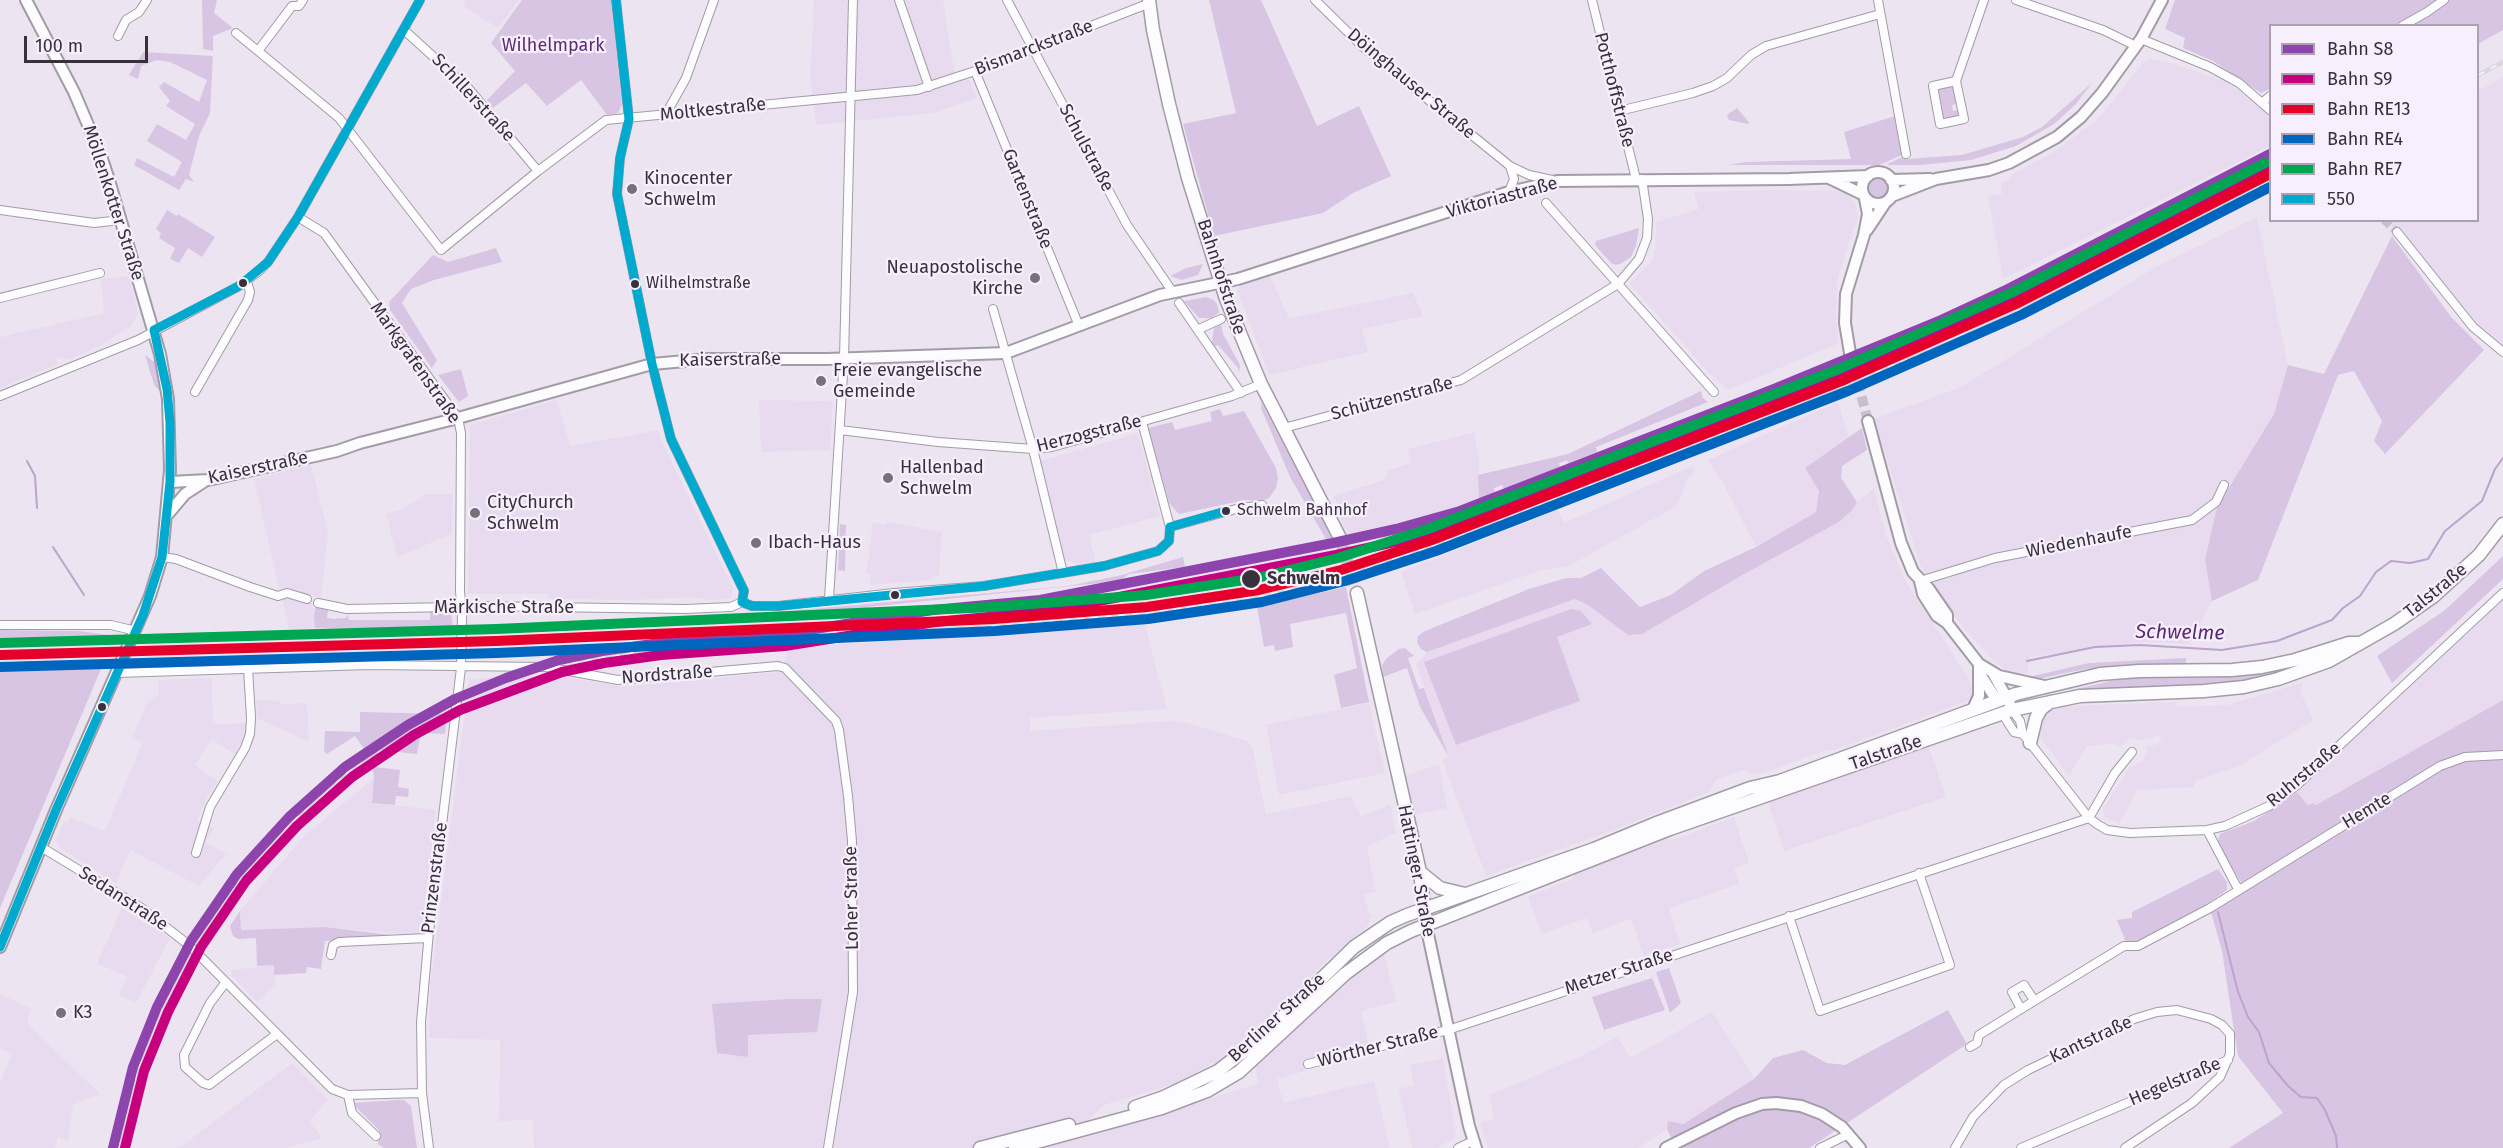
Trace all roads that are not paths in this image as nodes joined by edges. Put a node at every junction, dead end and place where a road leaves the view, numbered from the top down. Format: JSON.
{"nodes":[{"id":1,"x":26,"y":0,"type":"edge"},
{"id":2,"x":147,"y":0,"type":"edge"},
{"id":3,"x":303,"y":0,"type":"edge"},
{"id":4,"x":420,"y":0,"type":"edge"},
{"id":5,"x":616,"y":0,"type":"edge"},
{"id":6,"x":714,"y":0,"type":"edge"},
{"id":7,"x":853,"y":0,"type":"edge"},
{"id":8,"x":899,"y":0,"type":"edge"},
{"id":9,"x":1007,"y":0,"type":"edge"},
{"id":10,"x":1315,"y":0,"type":"edge"},
{"id":11,"x":1592,"y":0,"type":"edge"},
{"id":12,"x":1878,"y":0,"type":"edge"},
{"id":13,"x":1984,"y":0,"type":"edge"},
{"id":14,"x":2016,"y":0,"type":"edge"},
{"id":15,"x":2162,"y":0,"type":"edge"},
{"id":16,"x":2444,"y":0,"type":"edge"},
{"id":17,"x":1149,"y":2,"type":"edge"},
{"id":18,"x":2027,"y":2,"type":"edge"},
{"id":19,"x":290,"y":3,"type":"edge"},
{"id":20,"x":1880,"y":14,"type":"junction"},
{"id":21,"x":2406,"y":24,"type":"edge"},
{"id":22,"x":404,"y":30,"type":"junction"},
{"id":23,"x":236,"y":33,"type":"dead end"},
{"id":24,"x":118,"y":36,"type":"dead end"},
{"id":25,"x":2139,"y":43,"type":"junction"},
{"id":26,"x":1034,"y":48,"type":"junction"},
{"id":27,"x":258,"y":51,"type":"junction"},
{"id":28,"x":975,"y":71,"type":"junction"},
{"id":29,"x":1956,"y":81,"type":"junction"},
{"id":30,"x":929,"y":87,"type":"junction"},
{"id":31,"x":917,"y":90,"type":"joint"},
{"id":32,"x":850,"y":95,"type":"junction"},
{"id":33,"x":2269,"y":98,"type":"edge"},
{"id":34,"x":2263,"y":102,"type":"junction"},
{"id":35,"x":2269,"y":108,"type":"edge"},
{"id":36,"x":1619,"y":111,"type":"junction"},
{"id":37,"x":666,"y":114,"type":"junction"},
{"id":38,"x":629,"y":119,"type":"junction"},
{"id":39,"x":348,"y":128,"type":"junction"},
{"id":40,"x":1906,"y":154,"type":"dead end"},
{"id":41,"x":1510,"y":166,"type":"junction"},
{"id":42,"x":538,"y":171,"type":"junction"},
{"id":43,"x":1868,"y":176,"type":"junction"},
{"id":44,"x":1829,"y":178,"type":"junction"},
{"id":45,"x":1639,"y":179,"type":"junction"},
{"id":46,"x":1936,"y":179,"type":"junction"},
{"id":47,"x":1891,"y":180,"type":"junction"},
{"id":48,"x":1557,"y":181,"type":"junction"},
{"id":49,"x":1509,"y":192,"type":"junction"},
{"id":50,"x":1864,"y":196,"type":"junction"},
{"id":51,"x":1888,"y":200,"type":"junction"},
{"id":52,"x":1546,"y":203,"type":"dead end"},
{"id":53,"x":0,"y":210,"type":"edge"},
{"id":54,"x":298,"y":217,"type":"junction"},
{"id":55,"x":121,"y":220,"type":"junction"},
{"id":56,"x":2397,"y":232,"type":"tunnel mouth"},
{"id":57,"x":1864,"y":235,"type":"junction"},
{"id":58,"x":100,"y":273,"type":"dead end"},
{"id":59,"x":247,"y":282,"type":"junction"},
{"id":60,"x":1221,"y":282,"type":"junction"},
{"id":61,"x":1618,"y":284,"type":"junction"},
{"id":62,"x":1172,"y":291,"type":"junction"},
{"id":63,"x":0,"y":298,"type":"edge"},
{"id":64,"x":1179,"y":303,"type":"dead end"},
{"id":65,"x":993,"y":309,"type":"dead end"},
{"id":66,"x":1221,"y":319,"type":"dead end"},
{"id":67,"x":1079,"y":326,"type":"junction"},
{"id":68,"x":1199,"y":329,"type":"junction"},
{"id":69,"x":154,"y":330,"type":"junction"},
{"id":70,"x":2503,"y":352,"type":"edge"},
{"id":71,"x":1006,"y":353,"type":"junction"},
{"id":72,"x":1850,"y":353,"type":"tunnel mouth"},
{"id":73,"x":844,"y":358,"type":"junction"},
{"id":74,"x":652,"y":364,"type":"junction"},
{"id":75,"x":1262,"y":384,"type":"junction"},
{"id":76,"x":195,"y":392,"type":"dead end"},
{"id":77,"x":1714,"y":392,"type":"dead end"},
{"id":78,"x":1241,"y":393,"type":"junction"},
{"id":79,"x":0,"y":396,"type":"edge"},
{"id":80,"x":458,"y":418,"type":"junction"},
{"id":81,"x":1868,"y":421,"type":"tunnel mouth"},
{"id":82,"x":1142,"y":422,"type":"junction"},
{"id":83,"x":1284,"y":428,"type":"junction"},
{"id":84,"x":840,"y":430,"type":"junction"},
{"id":85,"x":1033,"y":450,"type":"junction"},
{"id":86,"x":208,"y":480,"type":"junction"},
{"id":87,"x":170,"y":482,"type":"junction"},
{"id":88,"x":2224,"y":485,"type":"dead end"},
{"id":89,"x":1262,"y":505,"type":"dead end"},
{"id":90,"x":167,"y":515,"type":"junction"},
{"id":91,"x":2503,"y":524,"type":"edge"},
{"id":92,"x":1170,"y":527,"type":"junction"},
{"id":93,"x":1340,"y":538,"type":"tunnel mouth"},
{"id":94,"x":162,"y":557,"type":"junction"},
{"id":95,"x":1063,"y":573,"type":"junction"},
{"id":96,"x":1920,"y":581,"type":"junction"},
{"id":97,"x":1357,"y":593,"type":"tunnel mouth"},
{"id":98,"x":2503,"y":593,"type":"edge"},
{"id":99,"x":307,"y":599,"type":"dead end"},
{"id":100,"x":829,"y":599,"type":"junction"},
{"id":101,"x":742,"y":602,"type":"junction"},
{"id":102,"x":318,"y":603,"type":"dead end"},
{"id":103,"x":464,"y":609,"type":"junction"},
{"id":104,"x":0,"y":625,"type":"edge"},
{"id":105,"x":133,"y":636,"type":"junction"},
{"id":106,"x":2358,"y":643,"type":"junction"},
{"id":107,"x":248,"y":668,"type":"junction"},
{"id":108,"x":461,"y":668,"type":"junction"},
{"id":109,"x":785,"y":668,"type":"joint"},
{"id":110,"x":1979,"y":669,"type":"junction"},
{"id":111,"x":118,"y":670,"type":"junction"},
{"id":112,"x":1992,"y":671,"type":"junction"},
{"id":113,"x":2045,"y":687,"type":"junction"},
{"id":114,"x":2002,"y":699,"type":"junction"},
{"id":115,"x":2052,"y":701,"type":"junction"},
{"id":116,"x":1973,"y":709,"type":"junction"},
{"id":117,"x":2007,"y":711,"type":"junction"},
{"id":118,"x":2026,"y":738,"type":"junction"},
{"id":119,"x":2132,"y":752,"type":"dead end"},
{"id":120,"x":2503,"y":755,"type":"edge"},
{"id":121,"x":2089,"y":818,"type":"junction"},
{"id":122,"x":2207,"y":830,"type":"junction"},
{"id":123,"x":41,"y":847,"type":"junction"},
{"id":124,"x":196,"y":853,"type":"dead end"},
{"id":125,"x":1420,"y":872,"type":"junction"},
{"id":126,"x":1919,"y":873,"type":"junction"},
{"id":127,"x":2238,"y":889,"type":"junction"},
{"id":128,"x":1466,"y":894,"type":"junction"},
{"id":129,"x":1425,"y":909,"type":"junction"},
{"id":130,"x":1789,"y":916,"type":"junction"},
{"id":131,"x":1426,"y":925,"type":"junction"},
{"id":132,"x":3,"y":933,"type":"edge"},
{"id":133,"x":428,"y":938,"type":"junction"},
{"id":134,"x":0,"y":947,"type":"edge"},
{"id":135,"x":331,"y":955,"type":"dead end"},
{"id":136,"x":226,"y":982,"type":"junction"},
{"id":137,"x":2034,"y":1000,"type":"junction"},
{"id":138,"x":2021,"y":1009,"type":"junction"},
{"id":139,"x":1448,"y":1030,"type":"junction"},
{"id":140,"x":277,"y":1034,"type":"junction"},
{"id":141,"x":1970,"y":1047,"type":"dead end"},
{"id":142,"x":2228,"y":1060,"type":"junction"},
{"id":143,"x":1308,"y":1064,"type":"dead end"},
{"id":144,"x":422,"y":1093,"type":"junction"},
{"id":145,"x":348,"y":1095,"type":"junction"},
{"id":146,"x":1845,"y":1130,"type":"junction"},
{"id":147,"x":376,"y":1136,"type":"dead end"},
{"id":148,"x":1475,"y":1145,"type":"edge"},
{"id":149,"x":2026,"y":1147,"type":"edge"},
{"id":150,"x":429,"y":1148,"type":"edge"},
{"id":151,"x":828,"y":1148,"type":"edge"},
{"id":152,"x":980,"y":1148,"type":"edge"},
{"id":153,"x":1015,"y":1148,"type":"edge"},
{"id":154,"x":1458,"y":1148,"type":"edge"},
{"id":155,"x":1666,"y":1148,"type":"edge"},
{"id":156,"x":1820,"y":1148,"type":"edge"},
{"id":157,"x":1860,"y":1148,"type":"edge"},
{"id":158,"x":1955,"y":1148,"type":"edge"},
{"id":159,"x":2125,"y":1148,"type":"edge"}],
"edges":[{"from":1,"to":55,"type":"main road","name":"Möllenkotter Straße"},
{"from":2,"to":24,"type":"street"},
{"from":3,"to":19,"type":"street"},
{"from":4,"to":22,"type":"street"},
{"from":5,"to":38,"type":"street"},
{"from":6,"to":37,"type":"street"},
{"from":7,"to":32,"type":"street"},
{"from":8,"to":30,"type":"street"},
{"from":9,"to":26,"type":"street","name":"Schulstraße"},
{"from":10,"to":41,"type":"street","name":"Döinghauser Straße"},
{"from":11,"to":36,"type":"street","name":"Potthoffstraße"},
{"from":12,"to":20,"type":"street"},
{"from":13,"to":29,"type":"street"},
{"from":14,"to":18,"type":"street"},
{"from":15,"to":25,"type":"main road"},
{"from":16,"to":21,"type":"street"},
{"from":17,"to":26,"type":"street","name":"Bismarckstraße"},
{"from":17,"to":60,"type":"main road","name":"Bahnhofstraße"},
{"from":18,"to":25,"type":"street"},
{"from":19,"to":27,"type":"street"},
{"from":20,"to":36,"type":"street"},
{"from":20,"to":40,"type":"street"},
{"from":22,"to":39,"type":"street"},
{"from":22,"to":42,"type":"street","name":"Schillerstraße"},
{"from":23,"to":27,"type":"street"},
{"from":25,"to":34,"type":"street"},
{"from":25,"to":46,"type":"main road"},
{"from":26,"to":28,"type":"street","name":"Bismarckstraße"},
{"from":26,"to":62,"type":"street","name":"Schulstraße"},
{"from":27,"to":39,"type":"street"},
{"from":28,"to":30,"type":"street","name":"Bismarckstraße"},
{"from":28,"to":67,"type":"street","name":"Gartenstraße"},
{"from":29,"to":29,"type":"street"},
{"from":30,"to":31,"type":"street","name":"Bismarckstraße"},
{"from":31,"to":32,"type":"street","name":"Moltkestraße"},
{"from":32,"to":37,"type":"street","name":"Moltkestraße"},
{"from":32,"to":73,"type":"street"},
{"from":33,"to":34,"type":"street"},
{"from":34,"to":35,"type":"street"},
{"from":36,"to":45,"type":"street","name":"Potthoffstraße"},
{"from":37,"to":38,"type":"street","name":"Moltkestraße"},
{"from":38,"to":42,"type":"street","name":"Moltkestraße"},
{"from":38,"to":74,"type":"street"},
{"from":39,"to":42,"type":"street","name":"Moltkestraße"},
{"from":39,"to":54,"type":"street"},
{"from":41,"to":48,"type":"street","name":"Döinghauser Straße"},
{"from":41,"to":49,"type":"street"},
{"from":43,"to":44,"type":"main road","name":"Viktoriastraße"},
{"from":43,"to":47,"type":"main road"},
{"from":43,"to":50,"type":"main road"},
{"from":44,"to":45,"type":"main road","name":"Viktoriastraße"},
{"from":44,"to":50,"type":"main road","name":"Viktoriastraße"},
{"from":45,"to":48,"type":"main road","name":"Viktoriastraße"},
{"from":45,"to":61,"type":"street","name":"Potthoffstraße"},
{"from":46,"to":47,"type":"main road"},
{"from":46,"to":51,"type":"main road"},
{"from":47,"to":51,"type":"main road"},
{"from":48,"to":49,"type":"main road","name":"Viktoriastraße"},
{"from":49,"to":60,"type":"main road","name":"Viktoriastraße"},
{"from":50,"to":51,"type":"main road"},
{"from":50,"to":57,"type":"main road"},
{"from":51,"to":57,"type":"main road"},
{"from":52,"to":61,"type":"street"},
{"from":53,"to":55,"type":"street"},
{"from":54,"to":59,"type":"street"},
{"from":54,"to":80,"type":"street","name":"Markgrafenstraße"},
{"from":55,"to":69,"type":"main road","name":"Möllenkotter Straße"},
{"from":56,"to":70,"type":"street"},
{"from":57,"to":72,"type":"main road"},
{"from":58,"to":63,"type":"street"},
{"from":59,"to":69,"type":"street"},
{"from":59,"to":76,"type":"street"},
{"from":60,"to":62,"type":"main road","name":"Kaiserstraße"},
{"from":60,"to":75,"type":"main road","name":"Bahnhofstraße"},
{"from":61,"to":77,"type":"street"},
{"from":61,"to":83,"type":"street","name":"Schützenstraße"},
{"from":62,"to":67,"type":"main road","name":"Kaiserstraße"},
{"from":64,"to":68,"type":"street"},
{"from":65,"to":71,"type":"street"},
{"from":66,"to":68,"type":"street"},
{"from":67,"to":71,"type":"main road","name":"Kaiserstraße"},
{"from":68,"to":78,"type":"street"},
{"from":69,"to":79,"type":"street"},
{"from":69,"to":87,"type":"main road","name":"Möllenkotter Straße"},
{"from":71,"to":73,"type":"main road","name":"Kaiserstraße"},
{"from":71,"to":85,"type":"street"},
{"from":73,"to":74,"type":"main road","name":"Kaiserstraße"},
{"from":73,"to":84,"type":"street"},
{"from":74,"to":80,"type":"main road","name":"Kaiserstraße"},
{"from":74,"to":101,"type":"street"},
{"from":75,"to":78,"type":"street","name":"Herzogstraße"},
{"from":75,"to":83,"type":"main road","name":"Bahnhofstraße"},
{"from":78,"to":82,"type":"street","name":"Herzogstraße"},
{"from":80,"to":86,"type":"main road","name":"Kaiserstraße"},
{"from":80,"to":103,"type":"street","name":"Markgrafenstraße"},
{"from":81,"to":96,"type":"main road"},
{"from":82,"to":85,"type":"street","name":"Herzogstraße"},
{"from":82,"to":92,"type":"street"},
{"from":83,"to":93,"type":"main road","name":"Bahnhofstraße"},
{"from":84,"to":85,"type":"street","name":"Herzogstraße"},
{"from":84,"to":100,"type":"street"},
{"from":85,"to":95,"type":"street"},
{"from":86,"to":87,"type":"main road","name":"Kaiserstraße"},
{"from":86,"to":90,"type":"main road"},
{"from":87,"to":90,"type":"main road","name":"Möllenkotter Straße"},
{"from":88,"to":96,"type":"street","name":"Wiedenhaufe"},
{"from":89,"to":92,"type":"street"},
{"from":90,"to":94,"type":"main road","name":"Möllenkotter Straße"},
{"from":91,"to":106,"type":"main road","name":"Talstraße"},
{"from":92,"to":95,"type":"street","name":"Märkische Straße"},
{"from":94,"to":99,"type":"street"},
{"from":94,"to":105,"type":"main road","name":"Möllenkotter Straße"},
{"from":95,"to":100,"type":"street","name":"Märkische Straße"},
{"from":96,"to":110,"type":"main road"},
{"from":97,"to":125,"type":"main road","name":"Hattinger Straße"},
{"from":98,"to":122,"type":"street","name":"Ruhrstraße"},
{"from":100,"to":101,"type":"street","name":"Märkische Straße"},
{"from":101,"to":103,"type":"street","name":"Märkische Straße"},
{"from":102,"to":103,"type":"street","name":"Märkische Straße"},
{"from":103,"to":108,"type":"street","name":"Prinzenstraße"},
{"from":104,"to":105,"type":"street"},
{"from":105,"to":111,"type":"main road","name":"Möllenkotter Straße"},
{"from":106,"to":113,"type":"main road","name":"Talstraße"},
{"from":106,"to":115,"type":"main road","name":"Talstraße"},
{"from":107,"to":108,"type":"street","name":"Nordstraße"},
{"from":107,"to":111,"type":"street","name":"Nordstraße"},
{"from":107,"to":124,"type":"street"},
{"from":108,"to":109,"type":"street","name":"Nordstraße"},
{"from":108,"to":133,"type":"street","name":"Prinzenstraße"},
{"from":109,"to":151,"type":"street","name":"Loher Straße"},
{"from":110,"to":112,"type":"main road"},
{"from":110,"to":114,"type":"main road"},
{"from":110,"to":116,"type":"main road"},
{"from":111,"to":123,"type":"main road","name":"Möllenkotter Straße"},
{"from":112,"to":113,"type":"main road"},
{"from":112,"to":114,"type":"main road"},
{"from":113,"to":114,"type":"main road","name":"Talstraße"},
{"from":114,"to":116,"type":"main road","name":"Talstraße"},
{"from":114,"to":117,"type":"main road"},
{"from":115,"to":117,"type":"main road","name":"Talstraße"},
{"from":115,"to":118,"type":"main road"},
{"from":116,"to":128,"type":"main road","name":"Talstraße"},
{"from":117,"to":118,"type":"street","name":"Ruhrstraße"},
{"from":117,"to":131,"type":"main road","name":"Talstraße"},
{"from":118,"to":121,"type":"street","name":"Ruhrstraße"},
{"from":119,"to":121,"type":"street"},
{"from":120,"to":127,"type":"street","name":"Hemte"},
{"from":121,"to":122,"type":"street","name":"Ruhrstraße"},
{"from":121,"to":126,"type":"street","name":"Metzer Straße"},
{"from":122,"to":127,"type":"street"},
{"from":123,"to":132,"type":"main road","name":"Möllenkotter Straße"},
{"from":123,"to":136,"type":"street","name":"Sedanstraße","bridge":true},
{"from":125,"to":128,"type":"main road"},
{"from":125,"to":129,"type":"main road","name":"Hattinger Straße"},
{"from":126,"to":130,"type":"street","name":"Metzer Straße"},
{"from":126,"to":130,"type":"street"},
{"from":127,"to":137,"type":"street","name":"Hemte"},
{"from":128,"to":129,"type":"main road","name":"Talstraße"},
{"from":129,"to":131,"type":"main road","name":"Hattinger Straße"},
{"from":129,"to":152,"type":"main road","name":"Berliner Straße"},
{"from":130,"to":139,"type":"street","name":"Metzer Straße"},
{"from":131,"to":139,"type":"main road","name":"Hattinger Straße"},
{"from":131,"to":153,"type":"main road","name":"Berliner Straße"},
{"from":132,"to":134,"type":"main road","name":"Möllenkotter Straße"},
{"from":133,"to":135,"type":"street"},
{"from":133,"to":144,"type":"street","name":"Prinzenstraße"},
{"from":136,"to":140,"type":"street","name":"Sedanstraße"},
{"from":136,"to":140,"type":"street"},
{"from":137,"to":138,"type":"street","name":"Hemte"},
{"from":137,"to":138,"type":"street"},
{"from":138,"to":141,"type":"street","name":"Hemte"},
{"from":139,"to":143,"type":"street","name":"Wörther Straße"},
{"from":139,"to":148,"type":"main road","name":"Hattinger Straße"},
{"from":140,"to":145,"type":"street","name":"Sedanstraße"},
{"from":142,"to":149,"type":"street","name":"Hegelstraße"},
{"from":142,"to":158,"type":"street","name":"Kantstraße"},
{"from":142,"to":159,"type":"street","name":"Hegelstraße"},
{"from":144,"to":145,"type":"street"},
{"from":144,"to":150,"type":"street","name":"Prinzenstraße"},
{"from":145,"to":147,"type":"street"},
{"from":146,"to":155,"type":"main road"},
{"from":146,"to":156,"type":"street"},
{"from":146,"to":157,"type":"main road"},
{"from":148,"to":154,"type":"street"}]}
